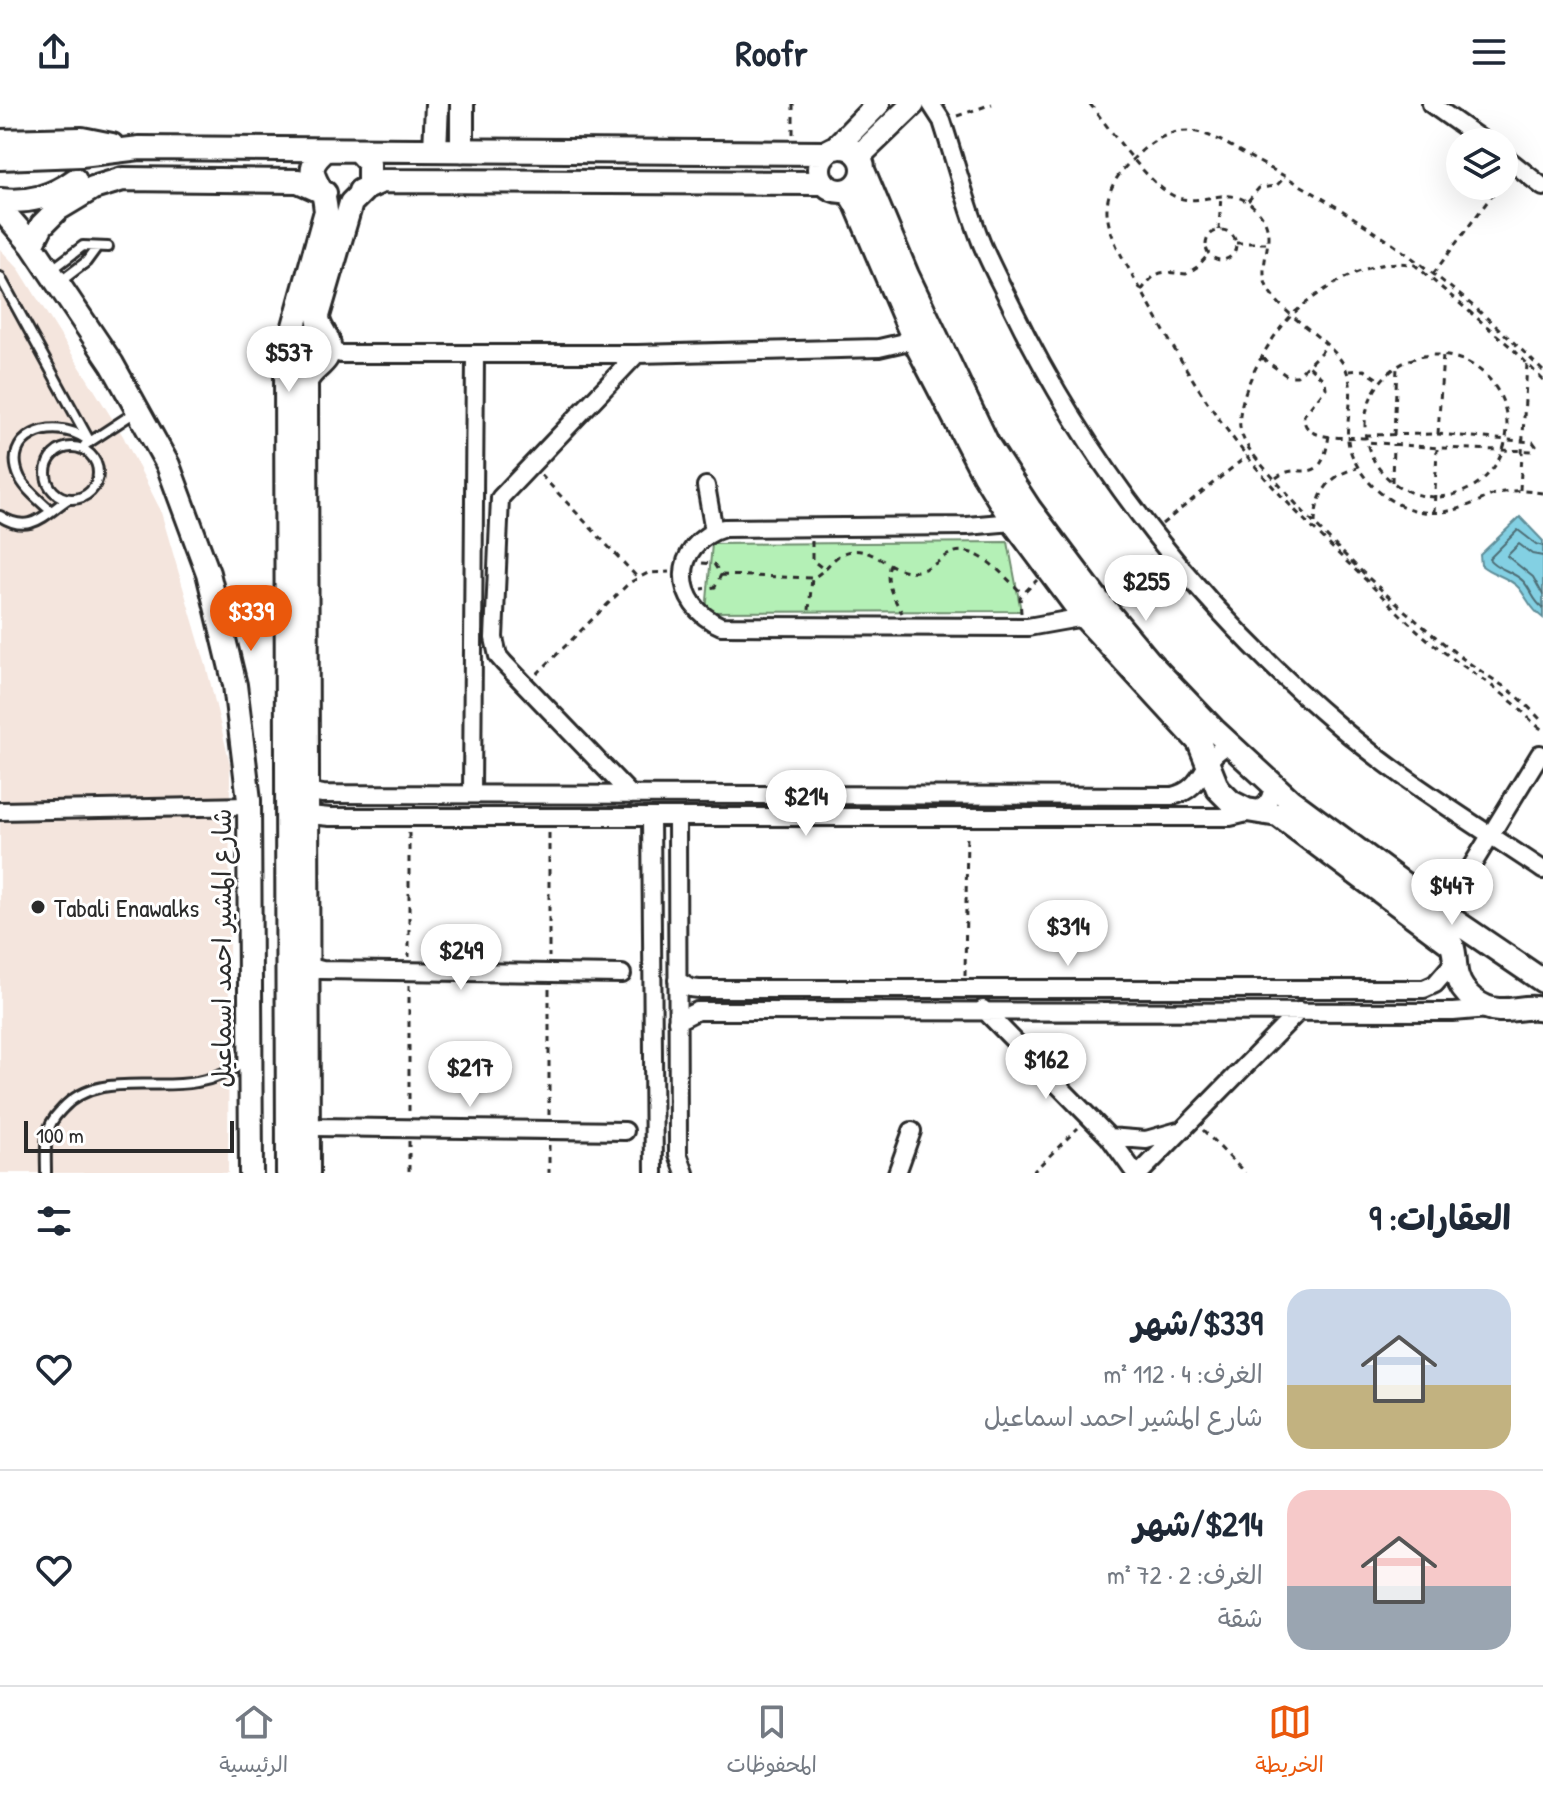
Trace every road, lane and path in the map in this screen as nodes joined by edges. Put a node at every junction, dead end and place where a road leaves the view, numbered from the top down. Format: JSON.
{"nodes":[{"id":1,"x":437,"y":104,"type":"edge"},
{"id":2,"x":462,"y":104,"type":"edge"},
{"id":3,"x":793,"y":104,"type":"edge"},
{"id":4,"x":878,"y":104,"type":"edge"},
{"id":5,"x":913,"y":104,"type":"edge"},
{"id":6,"x":931,"y":104,"type":"edge"},
{"id":7,"x":992,"y":104,"type":"edge"},
{"id":8,"x":1090,"y":104,"type":"edge"},
{"id":9,"x":1431,"y":104,"type":"edge"},
{"id":10,"x":942,"y":121,"type":"junction"},
{"id":11,"x":1465,"y":128,"type":"edge"},
{"id":12,"x":0,"y":141,"type":"edge"},
{"id":13,"x":82,"y":147,"type":"junction"},
{"id":14,"x":132,"y":148,"type":"junction"},
{"id":15,"x":326,"y":150,"type":"junction"},
{"id":16,"x":357,"y":150,"type":"junction"},
{"id":17,"x":435,"y":150,"type":"junction"},
{"id":18,"x":462,"y":151,"type":"junction"},
{"id":19,"x":830,"y":151,"type":"junction"},
{"id":20,"x":793,"y":153,"type":"junction"},
{"id":21,"x":0,"y":158,"type":"edge"},
{"id":22,"x":1134,"y":158,"type":"junction"},
{"id":23,"x":861,"y":163,"type":"junction"},
{"id":24,"x":1518,"y":167,"type":"edge"},
{"id":25,"x":1286,"y":177,"type":"junction"},
{"id":26,"x":133,"y":179,"type":"junction"},
{"id":27,"x":369,"y":185,"type":"junction"},
{"id":28,"x":81,"y":186,"type":"junction"},
{"id":29,"x":834,"y":187,"type":"junction"},
{"id":30,"x":1543,"y":187,"type":"edge"},
{"id":31,"x":321,"y":191,"type":"junction"},
{"id":32,"x":1221,"y":194,"type":"junction"},
{"id":33,"x":0,"y":200,"type":"edge"},
{"id":34,"x":1488,"y":200,"type":"edge"},
{"id":35,"x":1248,"y":201,"type":"junction"},
{"id":36,"x":0,"y":208,"type":"edge"},
{"id":37,"x":1219,"y":230,"type":"junction"},
{"id":38,"x":1236,"y":243,"type":"junction"},
{"id":39,"x":1269,"y":243,"type":"junction"},
{"id":40,"x":32,"y":245,"type":"junction"},
{"id":41,"x":97,"y":247,"type":"junction"},
{"id":42,"x":108,"y":247,"type":"dead end"},
{"id":43,"x":1209,"y":254,"type":"junction"},
{"id":44,"x":1433,"y":274,"type":"junction"},
{"id":45,"x":0,"y":277,"type":"edge"},
{"id":46,"x":53,"y":278,"type":"junction"},
{"id":47,"x":1141,"y":291,"type":"junction"},
{"id":48,"x":1292,"y":315,"type":"junction"},
{"id":49,"x":291,"y":333,"type":"junction"},
{"id":50,"x":325,"y":340,"type":"junction"},
{"id":51,"x":914,"y":340,"type":"junction"},
{"id":52,"x":1327,"y":346,"type":"junction"},
{"id":53,"x":475,"y":354,"type":"junction"},
{"id":54,"x":637,"y":354,"type":"junction"},
{"id":55,"x":1443,"y":354,"type":"junction"},
{"id":56,"x":1262,"y":358,"type":"junction"},
{"id":57,"x":1527,"y":363,"type":"junction"},
{"id":58,"x":286,"y":366,"type":"junction"},
{"id":59,"x":1309,"y":366,"type":"junction"},
{"id":60,"x":1397,"y":366,"type":"junction"},
{"id":61,"x":1347,"y":371,"type":"junction"},
{"id":62,"x":1543,"y":371,"type":"edge"},
{"id":63,"x":311,"y":372,"type":"junction"},
{"id":64,"x":1543,"y":380,"type":"edge"},
{"id":65,"x":1381,"y":381,"type":"junction"},
{"id":66,"x":137,"y":411,"type":"junction"},
{"id":67,"x":1438,"y":434,"type":"junction"},
{"id":68,"x":1329,"y":435,"type":"junction"},
{"id":69,"x":1394,"y":435,"type":"junction"},
{"id":70,"x":1347,"y":436,"type":"junction"},
{"id":71,"x":1365,"y":438,"type":"junction"},
{"id":72,"x":1505,"y":440,"type":"junction"},
{"id":73,"x":1522,"y":441,"type":"junction"},
{"id":74,"x":90,"y":442,"type":"junction"},
{"id":75,"x":1393,"y":444,"type":"junction"},
{"id":76,"x":1536,"y":446,"type":"junction"},
{"id":77,"x":1543,"y":446,"type":"edge"},
{"id":78,"x":81,"y":448,"type":"junction"},
{"id":79,"x":1437,"y":448,"type":"junction"},
{"id":80,"x":1503,"y":450,"type":"junction"},
{"id":81,"x":1522,"y":451,"type":"junction"},
{"id":82,"x":1247,"y":456,"type":"junction"},
{"id":83,"x":530,"y":465,"type":"junction"},
{"id":84,"x":1359,"y":468,"type":"junction"},
{"id":85,"x":1275,"y":479,"type":"junction"},
{"id":86,"x":1392,"y":482,"type":"junction"},
{"id":87,"x":706,"y":486,"type":"dead end"},
{"id":88,"x":1520,"y":490,"type":"junction"},
{"id":89,"x":1543,"y":493,"type":"edge"},
{"id":90,"x":1433,"y":497,"type":"junction"},
{"id":91,"x":68,"y":499,"type":"junction"},
{"id":92,"x":51,"y":511,"type":"junction"},
{"id":93,"x":1434,"y":513,"type":"junction"},
{"id":94,"x":0,"y":516,"type":"edge"},
{"id":95,"x":1013,"y":522,"type":"junction"},
{"id":96,"x":1315,"y":523,"type":"junction"},
{"id":97,"x":813,"y":527,"type":"junction"},
{"id":98,"x":714,"y":531,"type":"junction"},
{"id":99,"x":1152,"y":531,"type":"junction"},
{"id":100,"x":1164,"y":546,"type":"junction"},
{"id":101,"x":890,"y":563,"type":"junction"},
{"id":102,"x":1048,"y":569,"type":"junction"},
{"id":103,"x":825,"y":570,"type":"junction"},
{"id":104,"x":721,"y":575,"type":"junction"},
{"id":105,"x":685,"y":576,"type":"junction"},
{"id":106,"x":637,"y":577,"type":"junction"},
{"id":107,"x":812,"y":578,"type":"junction"},
{"id":108,"x":1023,"y":594,"type":"junction"},
{"id":109,"x":1090,"y":608,"type":"junction"},
{"id":110,"x":808,"y":627,"type":"junction"},
{"id":111,"x":909,"y":627,"type":"junction"},
{"id":112,"x":1023,"y":627,"type":"junction"},
{"id":113,"x":525,"y":685,"type":"junction"},
{"id":114,"x":1543,"y":722,"type":"edge"},
{"id":115,"x":1543,"y":730,"type":"edge"},
{"id":116,"x":1230,"y":745,"type":"junction"},
{"id":117,"x":1540,"y":754,"type":"dead end"},
{"id":118,"x":1208,"y":766,"type":"junction"},
{"id":119,"x":1272,"y":784,"type":"junction"},
{"id":120,"x":295,"y":791,"type":"junction"},
{"id":121,"x":472,"y":794,"type":"junction"},
{"id":122,"x":597,"y":795,"type":"junction"},
{"id":123,"x":631,"y":795,"type":"junction"},
{"id":124,"x":249,"y":806,"type":"junction"},
{"id":125,"x":0,"y":811,"type":"edge"},
{"id":126,"x":1257,"y":811,"type":"junction"},
{"id":127,"x":295,"y":814,"type":"junction"},
{"id":128,"x":409,"y":817,"type":"junction"},
{"id":129,"x":549,"y":817,"type":"junction"},
{"id":130,"x":596,"y":817,"type":"junction"},
{"id":131,"x":651,"y":817,"type":"junction"},
{"id":132,"x":677,"y":818,"type":"junction"},
{"id":133,"x":967,"y":818,"type":"junction"},
{"id":134,"x":1491,"y":836,"type":"junction"},
{"id":135,"x":1543,"y":870,"type":"edge"},
{"id":136,"x":1443,"y":913,"type":"junction"},
{"id":137,"x":1484,"y":939,"type":"junction"},
{"id":138,"x":1455,"y":961,"type":"junction"},
{"id":139,"x":307,"y":966,"type":"junction"},
{"id":140,"x":409,"y":971,"type":"junction"},
{"id":141,"x":549,"y":973,"type":"junction"},
{"id":142,"x":622,"y":974,"type":"dead end"},
{"id":143,"x":1534,"y":974,"type":"edge"},
{"id":144,"x":677,"y":980,"type":"junction"},
{"id":145,"x":965,"y":988,"type":"junction"},
{"id":146,"x":1142,"y":988,"type":"junction"},
{"id":147,"x":1502,"y":1008,"type":"junction"},
{"id":148,"x":983,"y":1009,"type":"junction"},
{"id":149,"x":1543,"y":1009,"type":"edge"},
{"id":150,"x":1141,"y":1010,"type":"junction"},
{"id":151,"x":1299,"y":1011,"type":"junction"},
{"id":152,"x":677,"y":1021,"type":"junction"},
{"id":153,"x":250,"y":1059,"type":"junction"},
{"id":154,"x":1089,"y":1117,"type":"junction"},
{"id":155,"x":307,"y":1124,"type":"junction"},
{"id":156,"x":1188,"y":1124,"type":"junction"},
{"id":157,"x":409,"y":1128,"type":"junction"},
{"id":158,"x":549,"y":1130,"type":"junction"},
{"id":159,"x":625,"y":1131,"type":"dead end"},
{"id":160,"x":912,"y":1131,"type":"dead end"},
{"id":161,"x":1109,"y":1137,"type":"junction"},
{"id":162,"x":46,"y":1173,"type":"edge"},
{"id":163,"x":251,"y":1173,"type":"edge"},
{"id":164,"x":288,"y":1173,"type":"edge"},
{"id":165,"x":308,"y":1173,"type":"edge"},
{"id":166,"x":409,"y":1173,"type":"edge"},
{"id":167,"x":549,"y":1173,"type":"edge"},
{"id":168,"x":654,"y":1173,"type":"edge"},
{"id":169,"x":685,"y":1173,"type":"edge"},
{"id":170,"x":897,"y":1173,"type":"edge"},
{"id":171,"x":1032,"y":1173,"type":"edge"},
{"id":172,"x":1137,"y":1173,"type":"edge"},
{"id":173,"x":1245,"y":1173,"type":"edge"}],
"edges":[{"from":1,"to":17,"type":"street"},
{"from":2,"to":18,"type":"street"},
{"from":3,"to":20,"type":"path"},
{"from":4,"to":19,"type":"street"},
{"from":5,"to":23,"type":"street"},
{"from":6,"to":10,"type":"street"},
{"from":7,"to":10,"type":"path"},
{"from":8,"to":22,"type":"path"},
{"from":9,"to":11,"type":"street"},
{"from":10,"to":99,"type":"street"},
{"from":12,"to":13,"type":"street"},
{"from":13,"to":14,"type":"street"},
{"from":13,"to":21,"type":"street"},
{"from":13,"to":28,"type":"street"},
{"from":14,"to":15,"type":"street"},
{"from":14,"to":26,"type":"street"},
{"from":15,"to":16,"type":"street"},
{"from":15,"to":31,"type":"street"},
{"from":16,"to":17,"type":"street"},
{"from":16,"to":27,"type":"street"},
{"from":17,"to":18,"type":"street"},
{"from":18,"to":20,"type":"street"},
{"from":19,"to":20,"type":"street"},
{"from":19,"to":23,"type":"street"},
{"from":19,"to":29,"type":"street"},
{"from":22,"to":25,"type":"path"},
{"from":22,"to":32,"type":"path"},
{"from":22,"to":47,"type":"path"},
{"from":23,"to":29,"type":"street"},
{"from":23,"to":109,"type":"street"},
{"from":24,"to":30,"type":"street"},
{"from":25,"to":35,"type":"path"},
{"from":25,"to":44,"type":"path"},
{"from":26,"to":28,"type":"street"},
{"from":26,"to":31,"type":"street"},
{"from":27,"to":29,"type":"street"},
{"from":27,"to":31,"type":"street"},
{"from":27,"to":50,"type":"street"},
{"from":28,"to":33,"type":"street"},
{"from":28,"to":40,"type":"street"},
{"from":29,"to":51,"type":"street"},
{"from":31,"to":49,"type":"street"},
{"from":32,"to":35,"type":"path"},
{"from":32,"to":37,"type":"path"},
{"from":34,"to":44,"type":"path"},
{"from":35,"to":39,"type":"path"},
{"from":36,"to":40,"type":"street","name":"شارع المشير احمد اسماعيل"},
{"from":37,"to":38,"type":"path"},
{"from":37,"to":43,"type":"path"},
{"from":38,"to":39,"type":"path"},
{"from":38,"to":43,"type":"path"},
{"from":39,"to":48,"type":"path"},
{"from":40,"to":46,"type":"street","name":"شارع المشير احمد اسماعيل"},
{"from":41,"to":42,"type":"lane"},
{"from":41,"to":46,"type":"lane"},
{"from":41,"to":46,"type":"lane"},
{"from":43,"to":47,"type":"path"},
{"from":44,"to":62,"type":"path"},
{"from":45,"to":74,"type":"lane"},
{"from":46,"to":66,"type":"street","name":"شارع المشير احمد اسماعيل"},
{"from":47,"to":82,"type":"path"},
{"from":48,"to":52,"type":"path"},
{"from":48,"to":56,"type":"path"},
{"from":48,"to":57,"type":"path"},
{"from":49,"to":50,"type":"street"},
{"from":49,"to":58,"type":"street"},
{"from":50,"to":53,"type":"street"},
{"from":50,"to":63,"type":"street"},
{"from":51,"to":54,"type":"street"},
{"from":51,"to":95,"type":"street"},
{"from":52,"to":59,"type":"path"},
{"from":52,"to":61,"type":"path"},
{"from":53,"to":54,"type":"street"},
{"from":53,"to":121,"type":"street"},
{"from":54,"to":83,"type":"street"},
{"from":55,"to":60,"type":"path"},
{"from":55,"to":67,"type":"path"},
{"from":55,"to":72,"type":"path"},
{"from":56,"to":59,"type":"path"},
{"from":56,"to":85,"type":"path"},
{"from":57,"to":64,"type":"path"},
{"from":57,"to":73,"type":"path"},
{"from":58,"to":63,"type":"street"},
{"from":58,"to":120,"type":"street"},
{"from":59,"to":68,"type":"path"},
{"from":60,"to":65,"type":"path"},
{"from":60,"to":69,"type":"path"},
{"from":61,"to":65,"type":"path"},
{"from":61,"to":70,"type":"path"},
{"from":63,"to":120,"type":"street"},
{"from":65,"to":71,"type":"path"},
{"from":66,"to":74,"type":"lane"},
{"from":66,"to":124,"type":"street","name":"شارع المشير احمد اسماعيل"},
{"from":67,"to":69,"type":"path"},
{"from":67,"to":72,"type":"path"},
{"from":68,"to":70,"type":"path"},
{"from":68,"to":85,"type":"path"},
{"from":69,"to":71,"type":"path"},
{"from":70,"to":71,"type":"path"},
{"from":70,"to":84,"type":"path"},
{"from":71,"to":75,"type":"path"},
{"from":71,"to":86,"type":"path"},
{"from":72,"to":73,"type":"path"},
{"from":72,"to":80,"type":"path"},
{"from":73,"to":76,"type":"path"},
{"from":73,"to":81,"type":"path"},
{"from":74,"to":78,"type":"lane"},
{"from":74,"to":92,"type":"lane"},
{"from":75,"to":79,"type":"path"},
{"from":75,"to":86,"type":"path"},
{"from":76,"to":77,"type":"path"},
{"from":76,"to":81,"type":"path"},
{"from":78,"to":91,"type":"lane"},
{"from":78,"to":91,"type":"lane"},
{"from":79,"to":80,"type":"path"},
{"from":79,"to":90,"type":"path"},
{"from":80,"to":81,"type":"path"},
{"from":80,"to":90,"type":"path"},
{"from":81,"to":88,"type":"path"},
{"from":82,"to":99,"type":"path"},
{"from":82,"to":115,"type":"path"},
{"from":83,"to":106,"type":"path"},
{"from":83,"to":113,"type":"street"},
{"from":84,"to":93,"type":"path"},
{"from":84,"to":96,"type":"path"},
{"from":85,"to":96,"type":"path"},
{"from":86,"to":90,"type":"path"},
{"from":87,"to":98,"type":"street"},
{"from":88,"to":89,"type":"path"},
{"from":88,"to":93,"type":"path"},
{"from":90,"to":93,"type":"path"},
{"from":91,"to":92,"type":"lane"},
{"from":92,"to":94,"type":"lane"},
{"from":95,"to":97,"type":"street"},
{"from":95,"to":102,"type":"street"},
{"from":96,"to":114,"type":"path"},
{"from":97,"to":98,"type":"street"},
{"from":97,"to":103,"type":"path"},
{"from":98,"to":105,"type":"street"},
{"from":99,"to":100,"type":"street"},
{"from":100,"to":109,"type":"path"},
{"from":100,"to":134,"type":"street"},
{"from":101,"to":103,"type":"path"},
{"from":101,"to":108,"type":"path"},
{"from":101,"to":111,"type":"path"},
{"from":102,"to":108,"type":"path"},
{"from":102,"to":109,"type":"street"},
{"from":103,"to":107,"type":"path"},
{"from":104,"to":105,"type":"path"},
{"from":104,"to":105,"type":"path"},
{"from":104,"to":107,"type":"path"},
{"from":105,"to":106,"type":"path"},
{"from":105,"to":110,"type":"street"},
{"from":106,"to":113,"type":"path"},
{"from":107,"to":110,"type":"path"},
{"from":108,"to":112,"type":"path"},
{"from":109,"to":112,"type":"street"},
{"from":109,"to":116,"type":"street"},
{"from":109,"to":118,"type":"street"},
{"from":110,"to":111,"type":"street"},
{"from":111,"to":112,"type":"street"},
{"from":113,"to":123,"type":"street"},
{"from":116,"to":118,"type":"street"},
{"from":116,"to":119,"type":"street"},
{"from":117,"to":134,"type":"street"},
{"from":118,"to":123,"type":"street"},
{"from":118,"to":126,"type":"street"},
{"from":119,"to":126,"type":"street"},
{"from":119,"to":136,"type":"street"},
{"from":120,"to":121,"type":"street"},
{"from":120,"to":127,"type":"street"},
{"from":121,"to":122,"type":"street"},
{"from":122,"to":123,"type":"street"},
{"from":122,"to":130,"type":"street"},
{"from":124,"to":125,"type":"street"},
{"from":124,"to":153,"type":"street","name":"شارع المشير احمد اسماعيل"},
{"from":126,"to":133,"type":"street"},
{"from":126,"to":138,"type":"street"},
{"from":127,"to":128,"type":"street"},
{"from":127,"to":139,"type":"street"},
{"from":127,"to":164,"type":"street"},
{"from":128,"to":129,"type":"street"},
{"from":128,"to":140,"type":"path"},
{"from":129,"to":130,"type":"street"},
{"from":129,"to":141,"type":"path"},
{"from":130,"to":131,"type":"street"},
{"from":131,"to":132,"type":"street"},
{"from":131,"to":168,"type":"street"},
{"from":132,"to":133,"type":"street"},
{"from":132,"to":144,"type":"street"},
{"from":133,"to":145,"type":"path"},
{"from":134,"to":135,"type":"street"},
{"from":134,"to":136,"type":"street"},
{"from":136,"to":137,"type":"street"},
{"from":137,"to":138,"type":"street"},
{"from":137,"to":143,"type":"street"},
{"from":138,"to":146,"type":"street"},
{"from":138,"to":147,"type":"street"},
{"from":139,"to":140,"type":"street"},
{"from":139,"to":155,"type":"street"},
{"from":140,"to":141,"type":"street"},
{"from":140,"to":157,"type":"path"},
{"from":141,"to":142,"type":"street"},
{"from":141,"to":158,"type":"path"},
{"from":143,"to":147,"type":"street"},
{"from":144,"to":145,"type":"street"},
{"from":144,"to":152,"type":"street"},
{"from":145,"to":146,"type":"street"},
{"from":146,"to":150,"type":"street"},
{"from":147,"to":149,"type":"street"},
{"from":147,"to":151,"type":"street"},
{"from":148,"to":150,"type":"street"},
{"from":148,"to":152,"type":"street"},
{"from":148,"to":154,"type":"street"},
{"from":150,"to":151,"type":"street"},
{"from":151,"to":156,"type":"street"},
{"from":152,"to":169,"type":"street"},
{"from":153,"to":162,"type":"lane"},
{"from":153,"to":163,"type":"street","name":"شارع المشير احمد اسماعيل"},
{"from":154,"to":161,"type":"street"},
{"from":154,"to":171,"type":"path"},
{"from":155,"to":157,"type":"street"},
{"from":155,"to":165,"type":"street"},
{"from":156,"to":161,"type":"street"},
{"from":156,"to":172,"type":"street"},
{"from":156,"to":173,"type":"path"},
{"from":157,"to":158,"type":"street"},
{"from":157,"to":166,"type":"path"},
{"from":158,"to":159,"type":"street"},
{"from":158,"to":167,"type":"path"},
{"from":160,"to":170,"type":"street"},
{"from":161,"to":172,"type":"street"}]}
